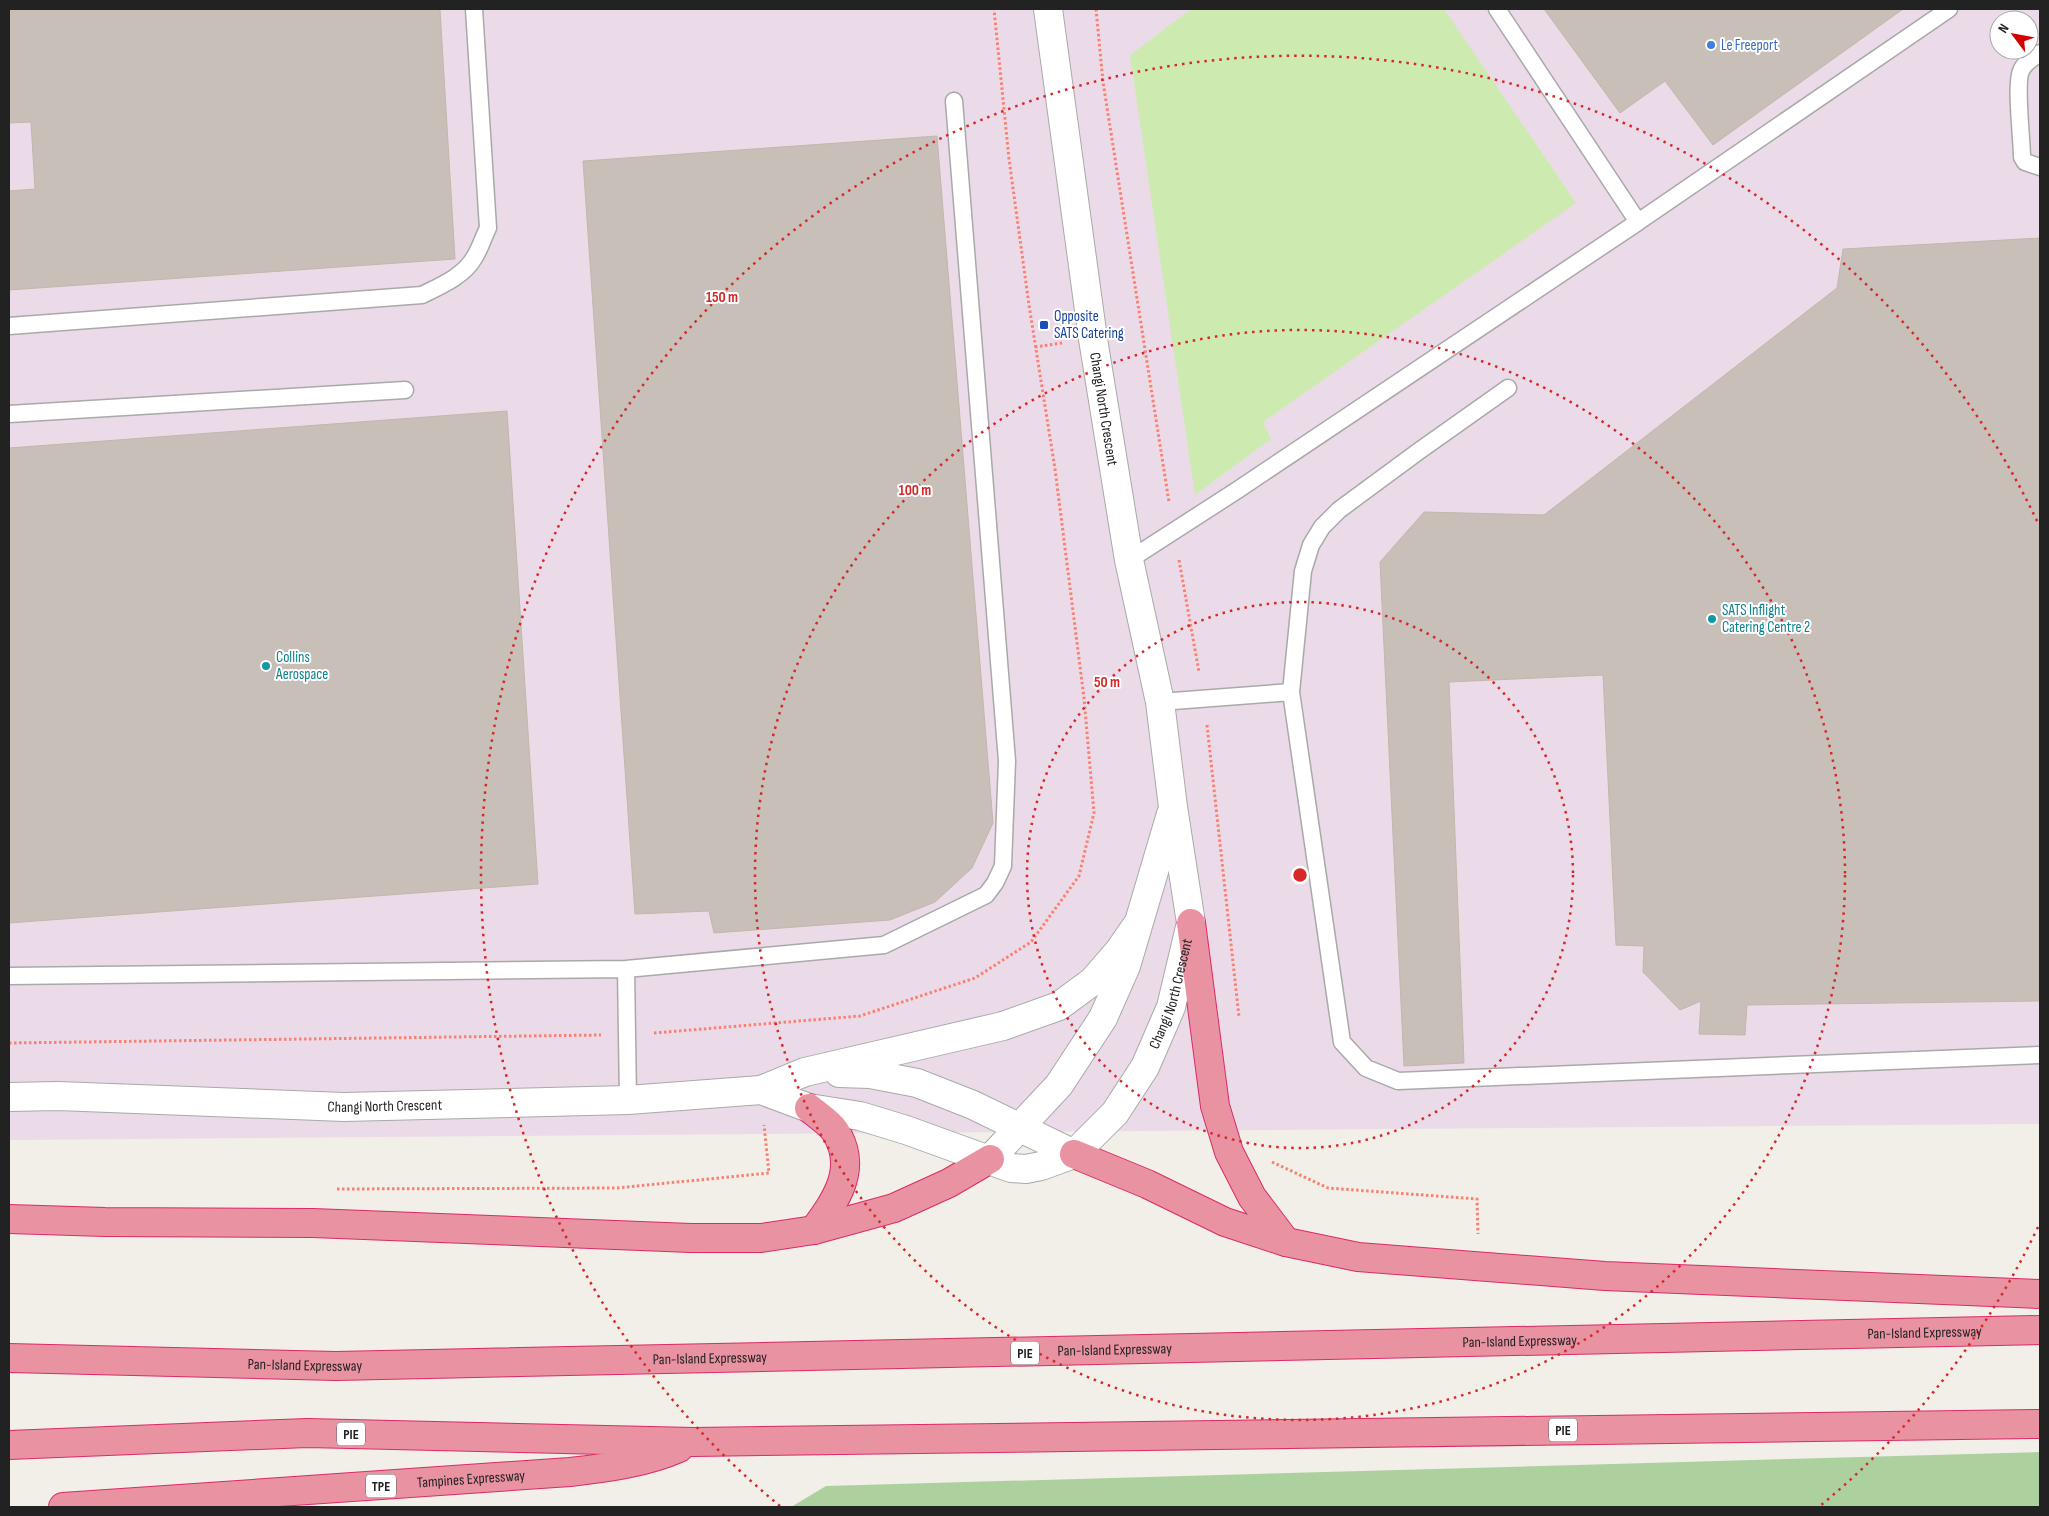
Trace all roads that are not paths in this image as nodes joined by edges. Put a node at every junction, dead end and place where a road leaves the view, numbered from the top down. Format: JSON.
{"nodes":[{"id":1,"x":474,"y":9,"type":"edge"},
{"id":2,"x":1048,"y":9,"type":"edge"},
{"id":3,"x":1497,"y":9,"type":"edge"},
{"id":4,"x":1949,"y":9,"type":"edge"},
{"id":5,"x":2040,"y":53,"type":"edge"},
{"id":6,"x":954,"y":101,"type":"dead end"},
{"id":7,"x":2040,"y":167,"type":"edge"},
{"id":8,"x":1638,"y":222,"type":"junction"},
{"id":9,"x":9,"y":326,"type":"edge"},
{"id":10,"x":1508,"y":388,"type":"dead end"},
{"id":11,"x":404,"y":390,"type":"dead end"},
{"id":12,"x":9,"y":414,"type":"edge"},
{"id":13,"x":1129,"y":560,"type":"junction"},
{"id":14,"x":1291,"y":692,"type":"junction"},
{"id":15,"x":1160,"y":702,"type":"junction"},
{"id":16,"x":1172,"y":807,"type":"junction"},
{"id":17,"x":1191,"y":923,"type":"junction"},
{"id":18,"x":1137,"y":925,"type":"junction"},
{"id":19,"x":626,"y":969,"type":"junction"},
{"id":20,"x":9,"y":976,"type":"edge"},
{"id":21,"x":2040,"y":1055,"type":"edge"},
{"id":22,"x":805,"y":1072,"type":"junction"},
{"id":23,"x":761,"y":1090,"type":"junction"},
{"id":24,"x":9,"y":1097,"type":"edge"},
{"id":25,"x":628,"y":1100,"type":"junction"},
{"id":26,"x":809,"y":1108,"type":"junction"},
{"id":27,"x":1020,"y":1127,"type":"junction"},
{"id":28,"x":1074,"y":1154,"type":"junction"},
{"id":29,"x":990,"y":1159,"type":"junction"},
{"id":30,"x":9,"y":1219,"type":"edge"},
{"id":31,"x":814,"y":1230,"type":"junction"},
{"id":32,"x":1286,"y":1242,"type":"junction"},
{"id":33,"x":2040,"y":1294,"type":"edge"},
{"id":34,"x":2040,"y":1330,"type":"edge"},
{"id":35,"x":9,"y":1358,"type":"edge"},
{"id":36,"x":2040,"y":1424,"type":"edge"},
{"id":37,"x":694,"y":1442,"type":"junction"},
{"id":38,"x":9,"y":1446,"type":"edge"},
{"id":39,"x":63,"y":1507,"type":"edge"}],
"edges":[{"from":1,"to":9,"type":"lane"},
{"from":2,"to":13,"type":"street","name":"Changi North Crescent"},
{"from":3,"to":8,"type":"lane"},
{"from":4,"to":8,"type":"lane"},
{"from":5,"to":7,"type":"lane"},
{"from":6,"to":19,"type":"lane"},
{"from":8,"to":13,"type":"lane"},
{"from":10,"to":14,"type":"lane"},
{"from":11,"to":12,"type":"lane"},
{"from":13,"to":15,"type":"street","name":"Changi North Crescent"},
{"from":14,"to":15,"type":"lane"},
{"from":14,"to":21,"type":"lane"},
{"from":15,"to":16,"type":"street","name":"Changi North Crescent"},
{"from":16,"to":17,"type":"street","name":"Changi North Crescent"},
{"from":16,"to":18,"type":"street","name":"Changi North Crescent"},
{"from":17,"to":28,"type":"street","name":"Changi North Crescent"},
{"from":17,"to":32,"type":"highway"},
{"from":18,"to":22,"type":"street","name":"Changi North Crescent"},
{"from":18,"to":27,"type":"street","name":"Changi North Crescent"},
{"from":19,"to":20,"type":"lane"},
{"from":19,"to":25,"type":"lane"},
{"from":22,"to":23,"type":"street","name":"Changi North Crescent"},
{"from":22,"to":27,"type":"street","name":"Changi North Crescent"},
{"from":23,"to":25,"type":"street","name":"Changi North Crescent"},
{"from":23,"to":26,"type":"street","name":"Changi North Crescent"},
{"from":24,"to":25,"type":"street","name":"Changi North Crescent"},
{"from":26,"to":29,"type":"street","name":"Changi North Crescent"},
{"from":26,"to":31,"type":"highway"},
{"from":27,"to":28,"type":"street","name":"Changi North Crescent"},
{"from":27,"to":29,"type":"street","name":"Changi North Crescent"},
{"from":28,"to":29,"type":"street","name":"Changi North Crescent"},
{"from":28,"to":32,"type":"highway"},
{"from":29,"to":31,"type":"highway"},
{"from":30,"to":31,"type":"highway"},
{"from":32,"to":33,"type":"highway"},
{"from":34,"to":35,"type":"highway","name":"Pan-Island Expressway","number":"PIE"},
{"from":36,"to":37,"type":"highway","number":"PIE"},
{"from":37,"to":38,"type":"highway","number":"PIE"},
{"from":37,"to":39,"type":"highway","name":"Tampines Expressway","number":"TPE"}]}
